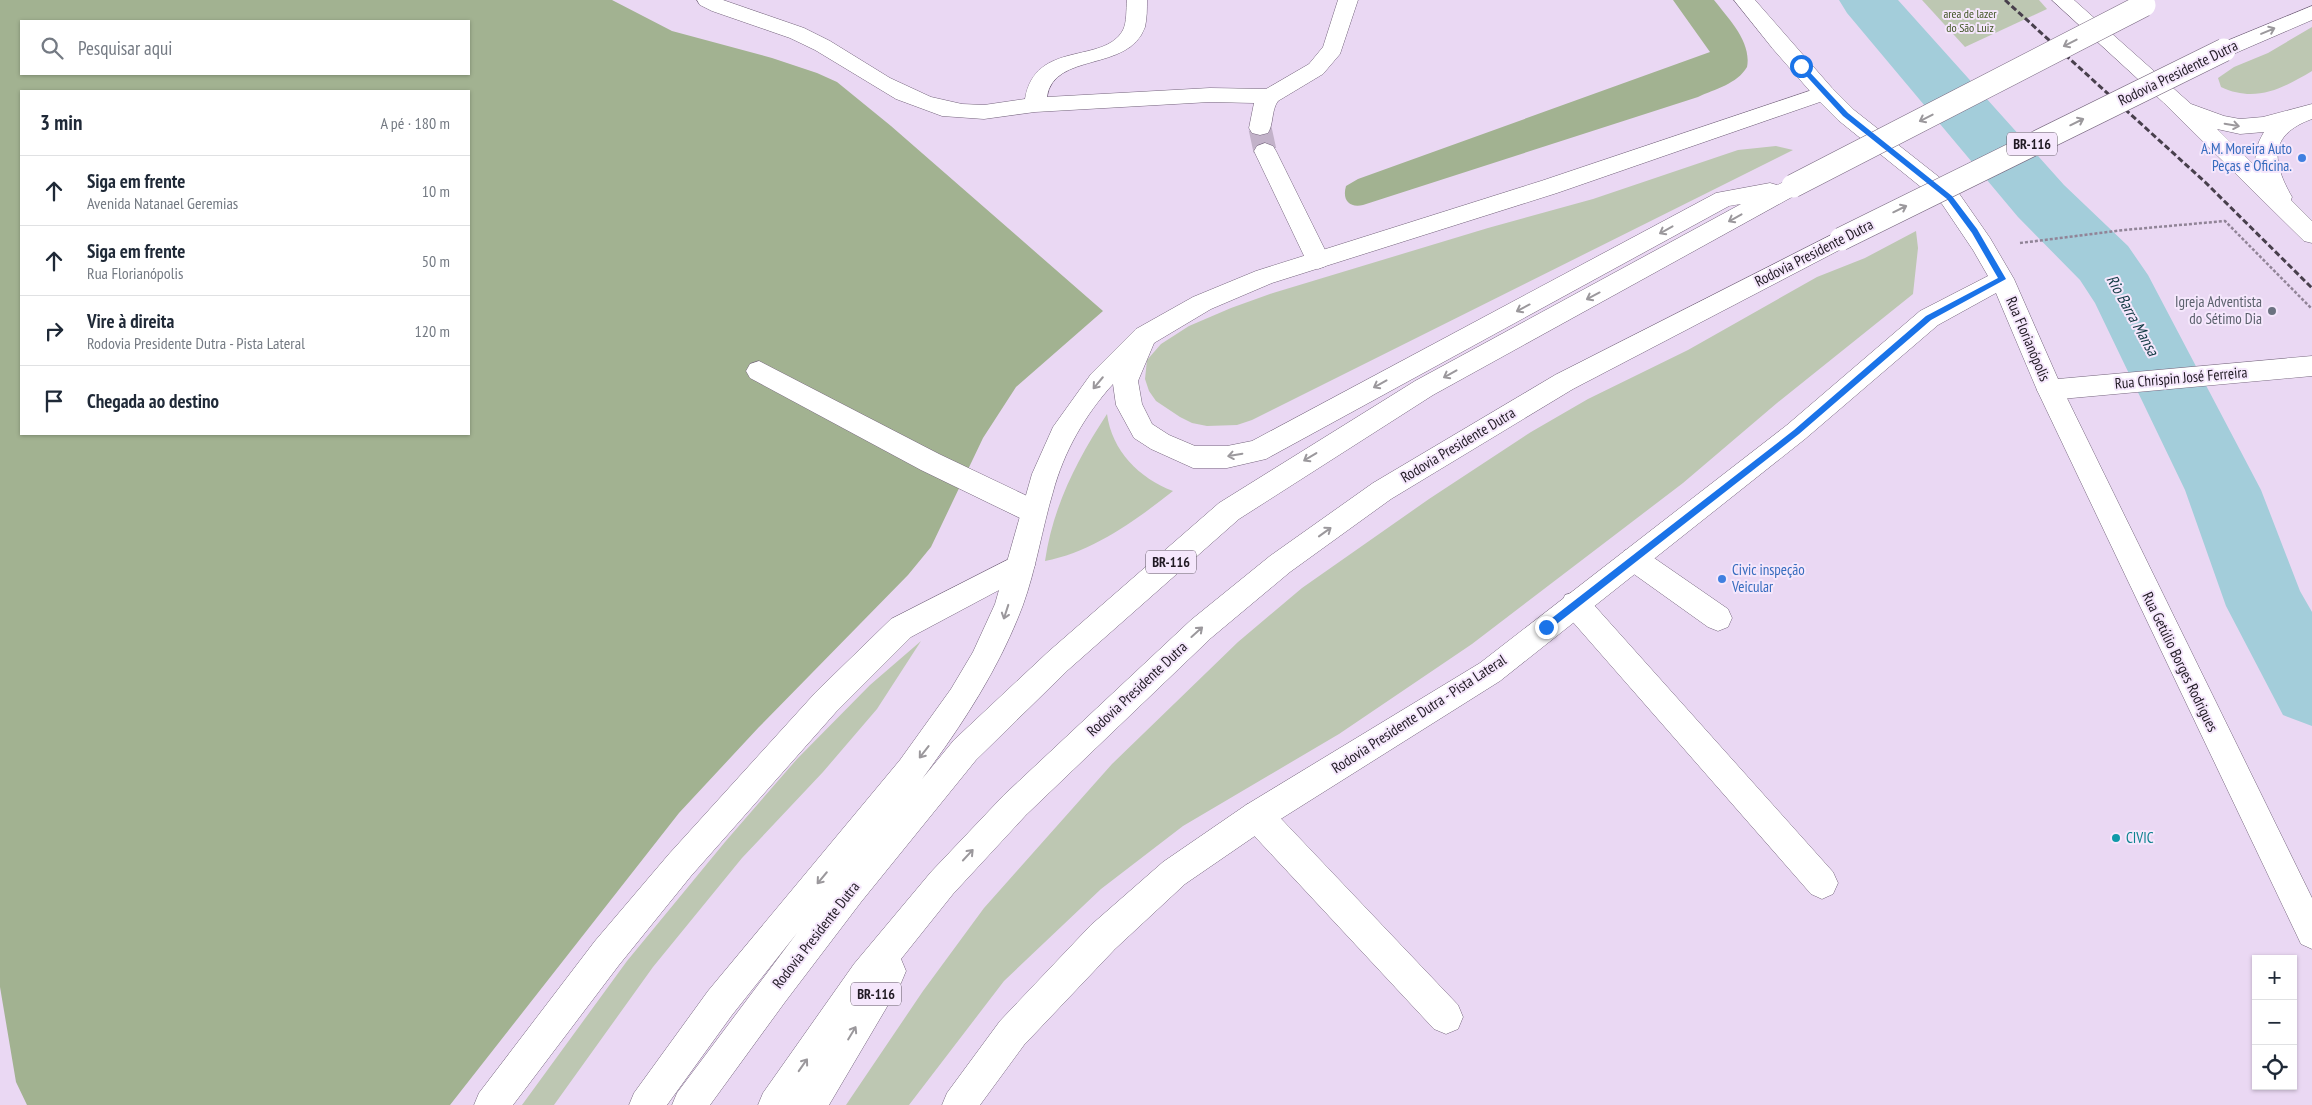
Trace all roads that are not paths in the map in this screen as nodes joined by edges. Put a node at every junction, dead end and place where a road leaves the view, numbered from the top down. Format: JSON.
{"nodes":[{"id":1,"x":707,"y":0,"type":"edge"},
{"id":2,"x":1137,"y":0,"type":"edge"},
{"id":3,"x":1348,"y":0,"type":"edge"},
{"id":4,"x":1744,"y":0,"type":"edge"},
{"id":5,"x":2062,"y":0,"type":"edge"},
{"id":6,"x":2150,"y":2,"type":"edge"},
{"id":7,"x":2312,"y":12,"type":"edge"},
{"id":8,"x":1824,"y":93,"type":"junction"},
{"id":9,"x":1270,"y":96,"type":"junction"},
{"id":10,"x":2172,"y":98,"type":"junction"},
{"id":11,"x":1036,"y":105,"type":"junction"},
{"id":12,"x":2303,"y":114,"type":"edge"},
{"id":13,"x":1260,"y":128,"type":"tunnel mouth"},
{"id":14,"x":1265,"y":151,"type":"tunnel mouth"},
{"id":15,"x":1793,"y":186,"type":"junction"},
{"id":16,"x":2312,"y":235,"type":"edge"},
{"id":17,"x":1318,"y":260,"type":"junction"},
{"id":18,"x":2002,"y":279,"type":"junction"},
{"id":19,"x":1145,"y":336,"type":"junction"},
{"id":20,"x":2312,"y":366,"type":"edge"},
{"id":21,"x":759,"y":372,"type":"dead end"},
{"id":22,"x":2050,"y":390,"type":"junction"},
{"id":23,"x":1034,"y":512,"type":"junction"},
{"id":24,"x":1634,"y":559,"type":"junction"},
{"id":25,"x":1021,"y":566,"type":"junction"},
{"id":26,"x":1575,"y":604,"type":"junction"},
{"id":27,"x":1718,"y":618,"type":"dead end"},
{"id":28,"x":1257,"y":816,"type":"junction"},
{"id":29,"x":942,"y":883,"type":"junction"},
{"id":30,"x":1822,"y":883,"type":"dead end"},
{"id":31,"x":2312,"y":933,"type":"edge"},
{"id":32,"x":1446,"y":1017,"type":"dead end"},
{"id":33,"x":970,"y":1102,"type":"edge"},
{"id":34,"x":491,"y":1105,"type":"edge"},
{"id":35,"x":646,"y":1105,"type":"edge"},
{"id":36,"x":689,"y":1105,"type":"edge"},
{"id":37,"x":775,"y":1105,"type":"edge"},
{"id":38,"x":809,"y":1105,"type":"edge"}],
"edges":[{"from":1,"to":11,"type":"main road"},
{"from":2,"to":11,"type":"main road"},
{"from":3,"to":9,"type":"main road"},
{"from":4,"to":8,"type":"main road","name":"Rua Florianópolis"},
{"from":5,"to":10,"type":"main road"},
{"from":6,"to":15,"type":"main road","name":"Rodovia Presidente Dutra","number":"BR-116","one_way":true,"bridge":true},
{"from":29,"to":7,"type":"main road","name":"Rodovia Presidente Dutra","number":"BR-116","one_way":true,"bridge":true},
{"from":8,"to":17,"type":"main road"},
{"from":8,"to":18,"type":"main road","name":"Rua Florianópolis"},
{"from":9,"to":11,"type":"main road"},
{"from":9,"to":13,"type":"main road"},
{"from":10,"to":12,"type":"main road","one_way":true},
{"from":10,"to":16,"type":"main road"},
{"from":12,"to":16,"type":"main road"},
{"from":14,"to":17,"type":"main road"},
{"from":15,"to":19,"type":"main road","one_way":true},
{"from":15,"to":36,"type":"main road","name":"Rodovia Presidente Dutra","number":"BR-116","one_way":true},
{"from":17,"to":19,"type":"main road"},
{"from":18,"to":22,"type":"main road","name":"Rua Florianópolis"},
{"from":18,"to":24,"type":"main road","name":"Rodovia Presidente Dutra - Pista Lateral"},
{"from":19,"to":23,"type":"main road","one_way":true},
{"from":20,"to":22,"type":"main road","name":"Rua Chrispin José Ferreira"},
{"from":21,"to":23,"type":"main road"},
{"from":22,"to":31,"type":"main road","name":"Rua Getúlio Borges Rodrigues"},
{"from":23,"to":25,"type":"main road"},
{"from":24,"to":26,"type":"main road","name":"Rodovia Presidente Dutra - Pista Lateral"},
{"from":24,"to":27,"type":"main road"},
{"from":25,"to":34,"type":"main road"},
{"from":25,"to":35,"type":"main road","one_way":true},
{"from":26,"to":28,"type":"main road","name":"Rodovia Presidente Dutra - Pista Lateral"},
{"from":26,"to":30,"type":"main road"},
{"from":28,"to":32,"type":"main road"},
{"from":28,"to":33,"type":"main road","name":"Rodovia Presidente Dutra - Pista Lateral"},
{"from":37,"to":29,"type":"main road","name":"Rodovia Presidente Dutra","number":"BR-116","one_way":true},
{"from":38,"to":29,"type":"main road","number":"BR-116","one_way":true}]}
